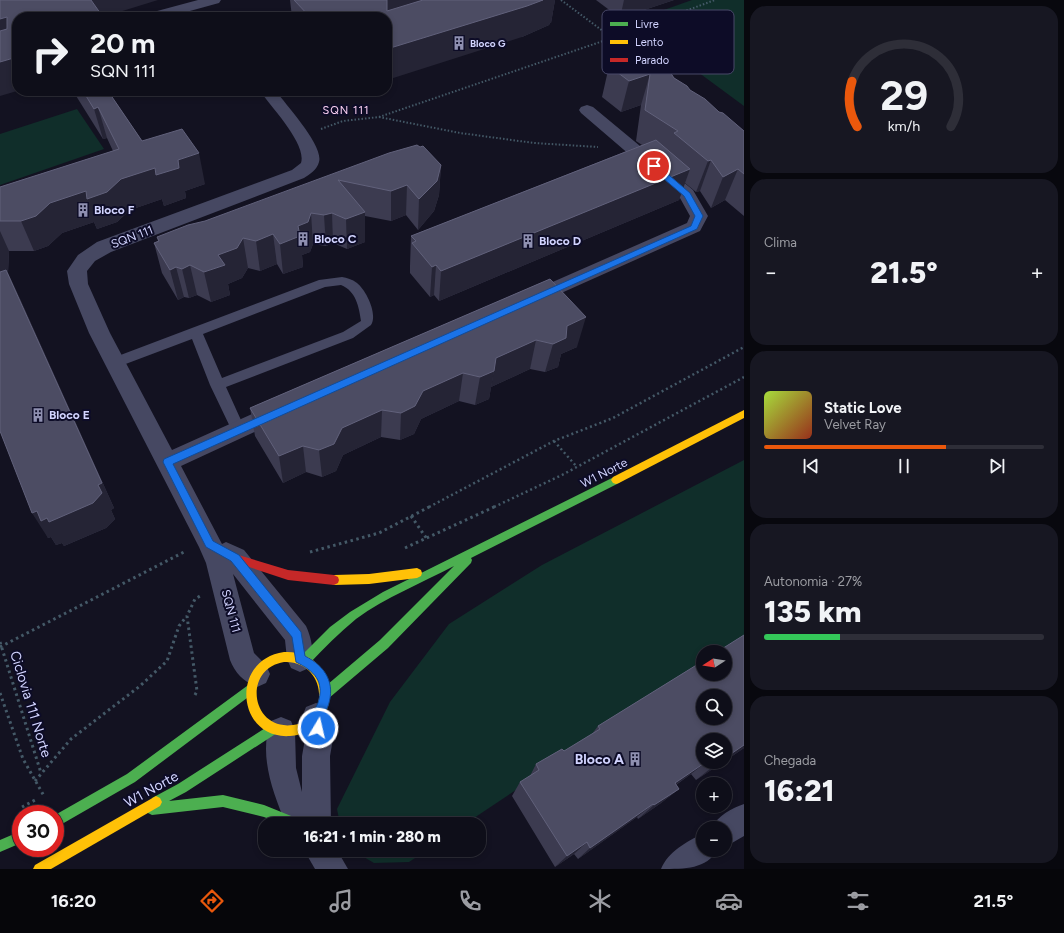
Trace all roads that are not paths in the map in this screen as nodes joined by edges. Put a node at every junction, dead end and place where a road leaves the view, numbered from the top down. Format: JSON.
{"nodes":[{"id":1,"x":207,"y":2,"type":"edge"},
{"id":2,"x":170,"y":12,"type":"edge"},
{"id":3,"x":210,"y":12,"type":"edge"},
{"id":4,"x":272,"y":96,"type":"edge"},
{"id":5,"x":587,"y":110,"type":"dead end"},
{"id":6,"x":513,"y":308,"type":"edge"},
{"id":7,"x":195,"y":332,"type":"junction"},
{"id":8,"x":115,"y":363,"type":"junction"},
{"id":9,"x":217,"y":385,"type":"junction"},
{"id":10,"x":296,"y":404,"type":"edge"},
{"id":11,"x":744,"y":414,"type":"edge"},
{"id":12,"x":238,"y":429,"type":"junction"},
{"id":13,"x":168,"y":462,"type":"junction"},
{"id":14,"x":210,"y":544,"type":"junction"},
{"id":15,"x":475,"y":552,"type":"junction"},
{"id":16,"x":235,"y":558,"type":"junction"},
{"id":17,"x":436,"y":569,"type":"junction"},
{"id":18,"x":302,"y":659,"type":"junction"},
{"id":19,"x":254,"y":682,"type":"junction"},
{"id":20,"x":321,"y":705,"type":"junction"},
{"id":21,"x":277,"y":730,"type":"junction"},
{"id":22,"x":143,"y":810,"type":"junction"},
{"id":23,"x":64,"y":817,"type":"edge"},
{"id":24,"x":279,"y":817,"type":"edge"},
{"id":25,"x":298,"y":817,"type":"edge"},
{"id":26,"x":317,"y":817,"type":"edge"},
{"id":27,"x":744,"y":818,"type":"edge"},
{"id":28,"x":732,"y":827,"type":"edge"},
{"id":29,"x":12,"y":841,"type":"edge"},
{"id":30,"x":0,"y":846,"type":"edge"},
{"id":31,"x":696,"y":854,"type":"edge"},
{"id":32,"x":324,"y":857,"type":"edge"},
{"id":33,"x":39,"y":869,"type":"edge"},
{"id":34,"x":333,"y":869,"type":"edge"},
{"id":35,"x":676,"y":869,"type":"edge"}],
"edges":[{"from":1,"to":2,"type":"street"},
{"from":1,"to":3,"type":"street"},
{"from":4,"to":8,"type":"street","name":"SQN 111"},
{"from":5,"to":6,"type":"street"},
{"from":7,"to":8,"type":"lane"},
{"from":7,"to":9,"type":"lane"},
{"from":7,"to":9,"type":"lane"},
{"from":8,"to":13,"type":"street","name":"SQN 111"},
{"from":9,"to":12,"type":"lane"},
{"from":10,"to":12,"type":"street"},
{"from":11,"to":15,"type":"street","name":"W1 Norte"},
{"from":12,"to":13,"type":"street"},
{"from":13,"to":14,"type":"street","name":"SQN 111"},
{"from":14,"to":16,"type":"street"},
{"from":14,"to":19,"type":"street","name":"SQN 111"},
{"from":15,"to":17,"type":"street","name":"W1 Norte"},
{"from":15,"to":20,"type":"street","name":"W1 Norte"},
{"from":16,"to":17,"type":"street"},
{"from":16,"to":18,"type":"street"},
{"from":17,"to":18,"type":"street","name":"W1 Norte"},
{"from":18,"to":19,"type":"street"},
{"from":18,"to":20,"type":"street"},
{"from":19,"to":21,"type":"street"},
{"from":19,"to":23,"type":"street","name":"W1 Norte"},
{"from":20,"to":21,"type":"street"},
{"from":20,"to":26,"type":"street"},
{"from":21,"to":22,"type":"street","name":"W1 Norte"},
{"from":21,"to":25,"type":"street"},
{"from":22,"to":24,"type":"street"},
{"from":22,"to":33,"type":"street","name":"W1 Norte"},
{"from":27,"to":28,"type":"street"},
{"from":29,"to":30,"type":"street"},
{"from":31,"to":35,"type":"street"},
{"from":32,"to":34,"type":"street"}]}
